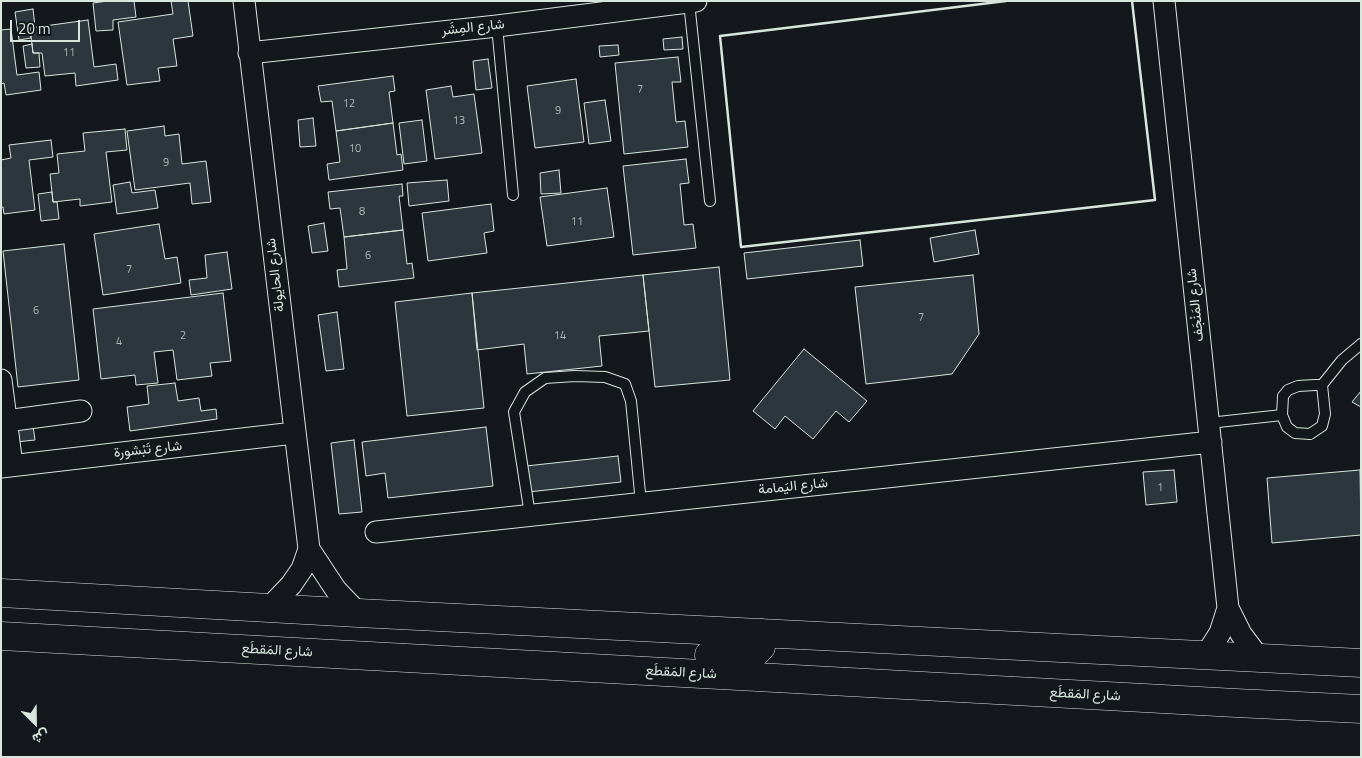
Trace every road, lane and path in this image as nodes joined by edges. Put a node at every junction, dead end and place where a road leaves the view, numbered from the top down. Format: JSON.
{"nodes":[{"id":1,"x":244,"y":1,"type":"edge"},
{"id":2,"x":1164,"y":1,"type":"edge"},
{"id":3,"x":693,"y":2,"type":"edge"},
{"id":4,"x":497,"y":26,"type":"junction"},
{"id":5,"x":249,"y":53,"type":"junction"},
{"id":6,"x":514,"y":195,"type":"dead end"},
{"id":7,"x":710,"y":201,"type":"dead end"},
{"id":8,"x":1361,"y":344,"type":"edge"},
{"id":9,"x":1,"y":380,"type":"edge"},
{"id":10,"x":1322,"y":386,"type":"junction"},
{"id":11,"x":81,"y":411,"type":"dead end"},
{"id":12,"x":1282,"y":415,"type":"junction"},
{"id":13,"x":6,"y":421,"type":"junction"},
{"id":14,"x":1210,"y":432,"type":"junction"},
{"id":15,"x":294,"y":434,"type":"junction"},
{"id":16,"x":7,"y":466,"type":"edge"},
{"id":17,"x":641,"y":504,"type":"junction"},
{"id":18,"x":530,"y":515,"type":"junction"},
{"id":19,"x":376,"y":532,"type":"dead end"},
{"id":20,"x":308,"y":549,"type":"junction"},
{"id":21,"x":1,"y":593,"type":"edge"},
{"id":22,"x":1,"y":603,"type":"edge"},
{"id":23,"x":212,"y":604,"type":"junction"},
{"id":24,"x":269,"y":608,"type":"junction"},
{"id":25,"x":1228,"y":608,"type":"junction"},
{"id":26,"x":358,"y":613,"type":"junction"},
{"id":27,"x":762,"y":633,"type":"junction"},
{"id":28,"x":1,"y":636,"type":"edge"},
{"id":29,"x":1206,"y":655,"type":"junction"},
{"id":30,"x":1259,"y":658,"type":"junction"},
{"id":31,"x":1361,"y":663,"type":"edge"},
{"id":32,"x":668,"y":672,"type":"junction"},
{"id":33,"x":1361,"y":709,"type":"edge"}],
"edges":[{"from":1,"to":5,"type":"street","name":"شارع الحايولة"},
{"from":2,"to":14,"type":"street","name":"شارع المَنْجَف"},
{"from":3,"to":4,"type":"street","name":"شارع المِشَر"},
{"from":3,"to":7,"type":"lane"},
{"from":4,"to":5,"type":"street","name":"شارع المِشَر"},
{"from":4,"to":6,"type":"lane"},
{"from":5,"to":15,"type":"street","name":"شارع الحايولة"},
{"from":8,"to":10,"type":"lane"},
{"from":9,"to":13,"type":"street"},
{"from":10,"to":12,"type":"lane"},
{"from":10,"to":12,"type":"lane"},
{"from":11,"to":13,"type":"street"},
{"from":12,"to":14,"type":"lane"},
{"from":13,"to":16,"type":"street"},
{"from":14,"to":17,"type":"street","name":"شارع اليَمامة"},
{"from":14,"to":25,"type":"street","name":"شارع المَنْجَف"},
{"from":15,"to":16,"type":"street","name":"شارع تَبْشورة"},
{"from":15,"to":20,"type":"street","name":"شارع الحايولة"},
{"from":17,"to":18,"type":"street","name":"شارع اليَمامة"},
{"from":17,"to":18,"type":"lane"},
{"from":18,"to":19,"type":"street","name":"شارع اليَمامة"},
{"from":20,"to":24,"type":"street","name":"شارع الحايولة"},
{"from":20,"to":26,"type":"street","name":"شارع الحايولة"},
{"from":21,"to":23,"type":"street"},
{"from":22,"to":23,"type":"street"},
{"from":23,"to":24,"type":"street"},
{"from":24,"to":26,"type":"street"},
{"from":25,"to":29,"type":"street","name":"شارع المَنْجَف"},
{"from":25,"to":30,"type":"street","name":"شارع المَنْجَف"},
{"from":26,"to":27,"type":"street"},
{"from":27,"to":29,"type":"street"},
{"from":27,"to":32,"type":"street"},
{"from":28,"to":32,"type":"street","name":"شارع المَقطَع"},
{"from":29,"to":30,"type":"street"},
{"from":30,"to":31,"type":"street"},
{"from":32,"to":33,"type":"street","name":"شارع المَقطَع"}]}
